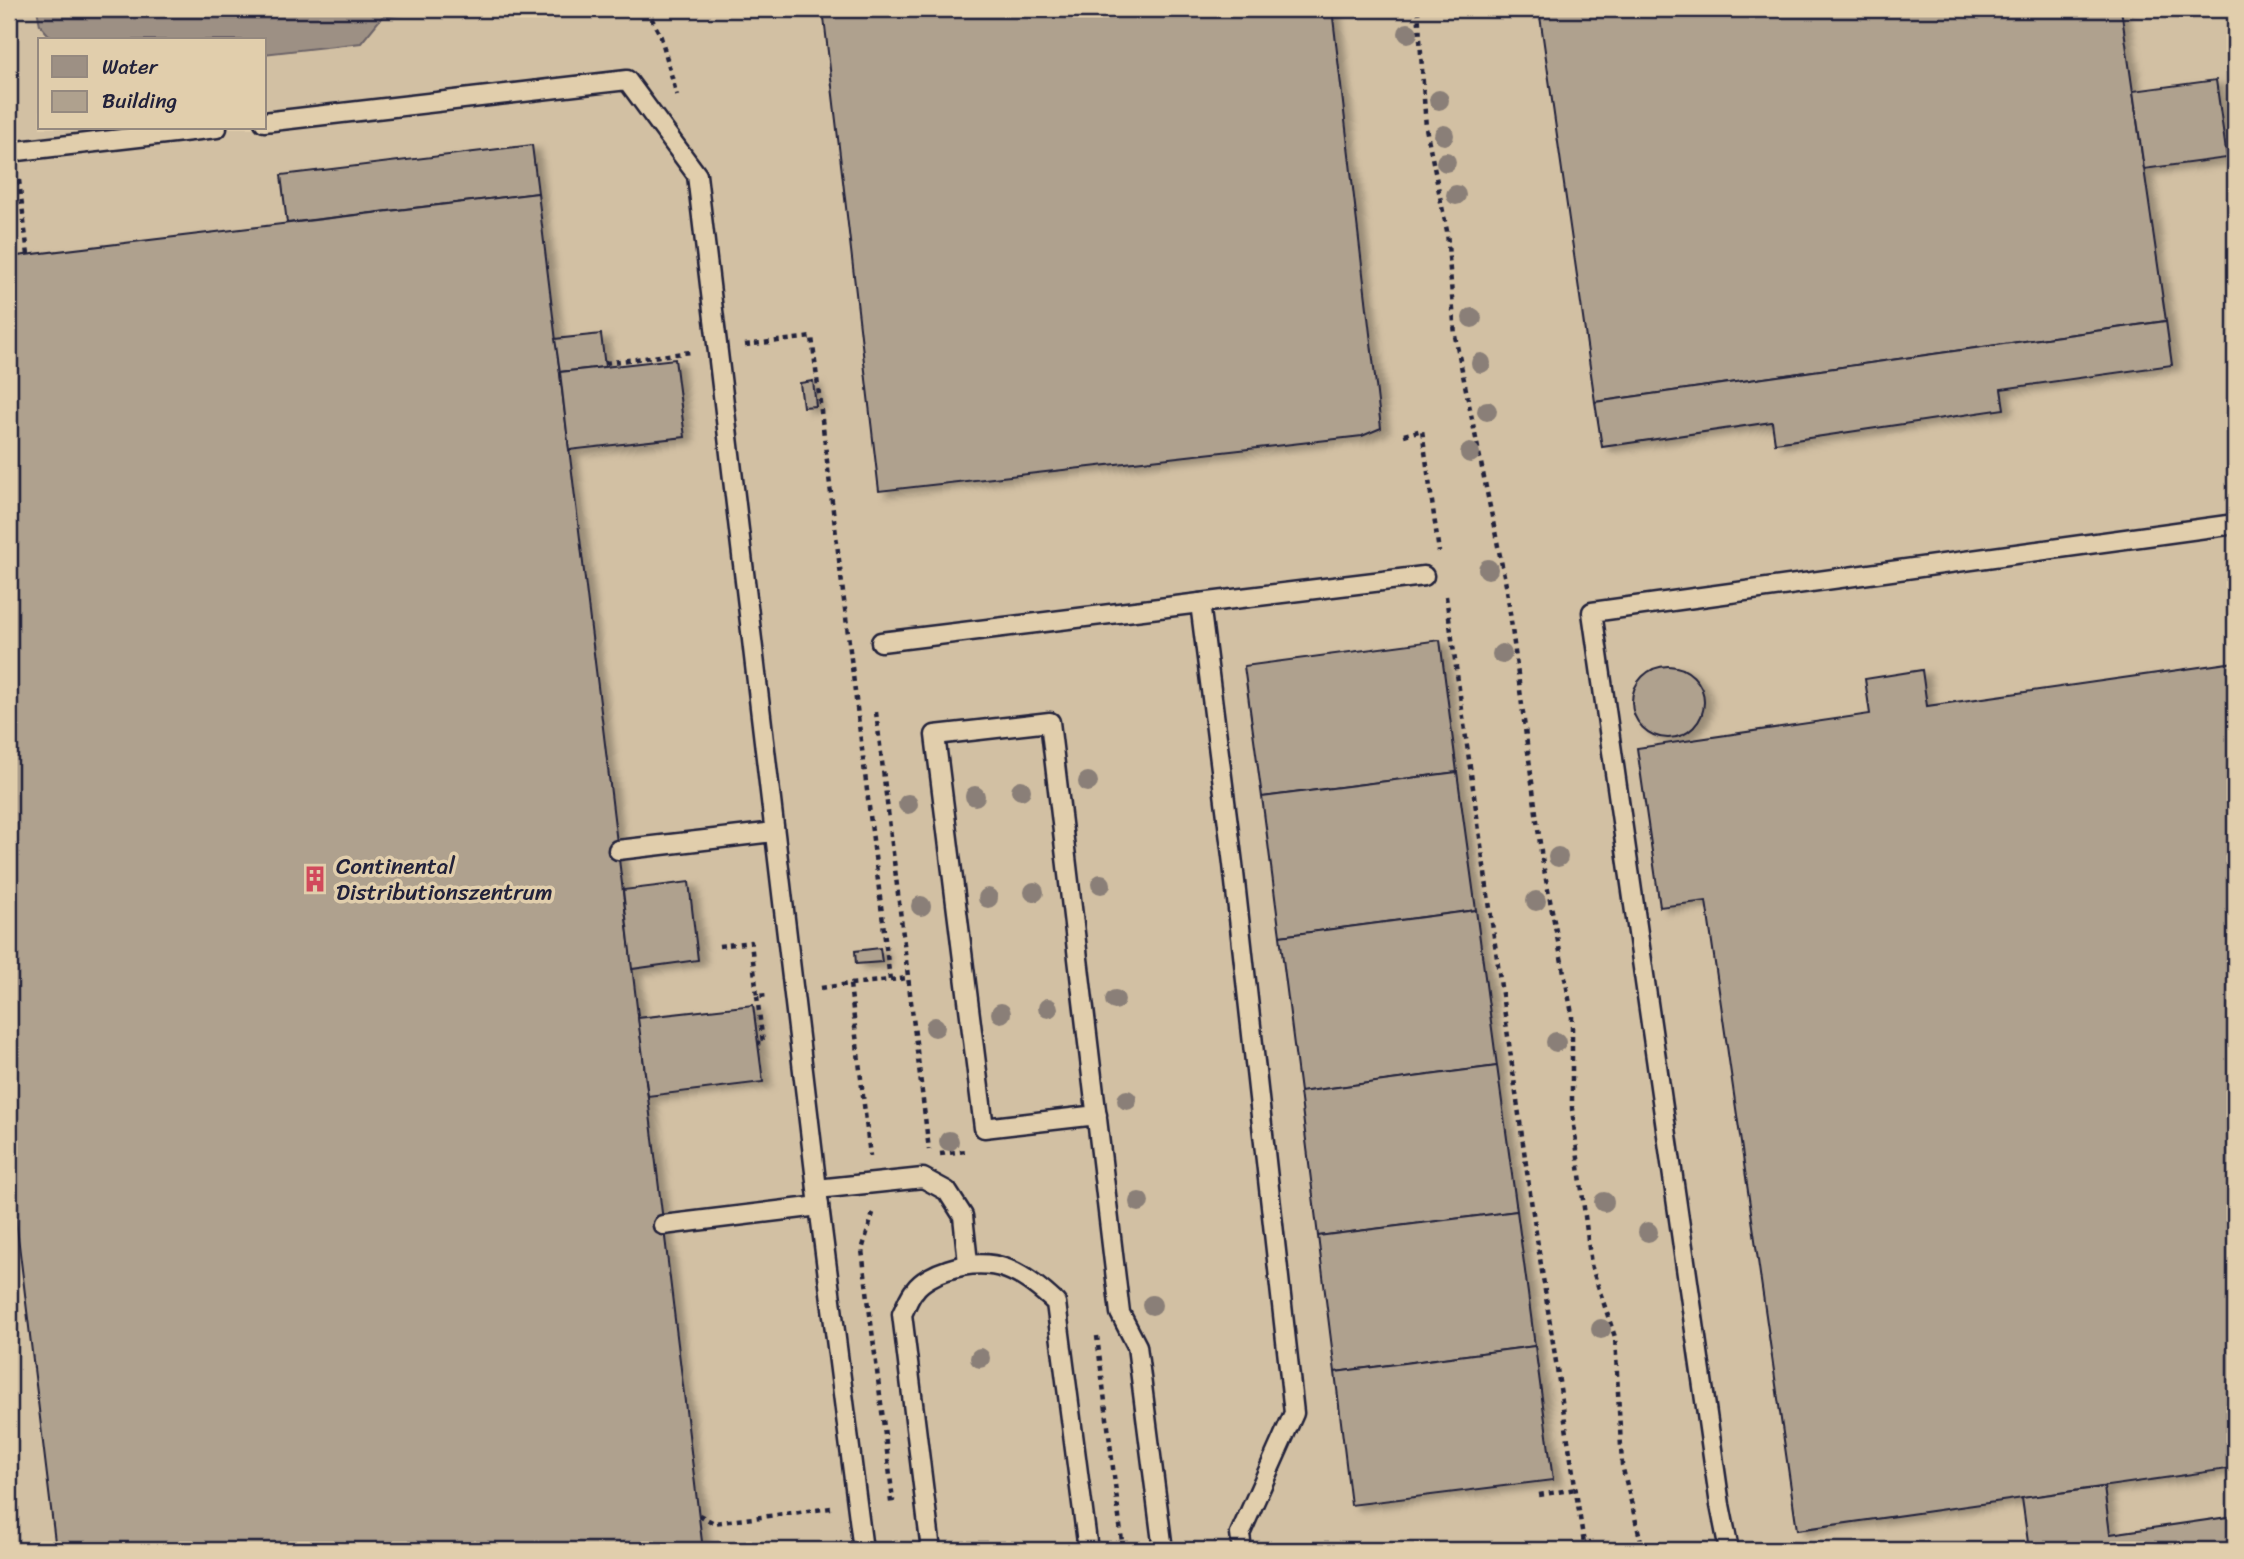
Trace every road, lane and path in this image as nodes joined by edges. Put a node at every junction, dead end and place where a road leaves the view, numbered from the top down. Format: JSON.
{"nodes":[{"id":1,"x":1418,"y":9,"type":"edge"},
{"id":2,"x":266,"y":122,"type":"edge"},
{"id":3,"x":199,"y":130,"type":"edge"},
{"id":4,"x":12,"y":151,"type":"edge"},
{"id":5,"x":27,"y":254,"type":"dead end"},
{"id":6,"x":717,"y":349,"type":"junction"},
{"id":7,"x":605,"y":363,"type":"dead end"},
{"id":8,"x":1405,"y":435,"type":"dead end"},
{"id":9,"x":2235,"y":524,"type":"edge"},
{"id":10,"x":1440,"y":554,"type":"dead end"},
{"id":11,"x":1424,"y":576,"type":"dead end"},
{"id":12,"x":1445,"y":595,"type":"dead end"},
{"id":13,"x":1200,"y":603,"type":"junction"},
{"id":14,"x":881,"y":642,"type":"dead end"},
{"id":15,"x":774,"y":832,"type":"junction"},
{"id":16,"x":618,"y":850,"type":"dead end"},
{"id":17,"x":908,"y":978,"type":"dead end"},
{"id":18,"x":890,"y":980,"type":"junction"},
{"id":19,"x":850,"y":985,"type":"dead end"},
{"id":20,"x":757,"y":996,"type":"dead end"},
{"id":21,"x":758,"y":1043,"type":"dead end"},
{"id":22,"x":1097,"y":1115,"type":"junction"},
{"id":23,"x":818,"y":1197,"type":"junction"},
{"id":24,"x":663,"y":1225,"type":"dead end"},
{"id":25,"x":968,"y":1263,"type":"junction"},
{"id":26,"x":1576,"y":1489,"type":"junction"},
{"id":27,"x":1539,"y":1495,"type":"dead end"},
{"id":28,"x":699,"y":1515,"type":"dead end"},
{"id":29,"x":714,"y":1523,"type":"dead end"},
{"id":30,"x":863,"y":1550,"type":"edge"},
{"id":31,"x":931,"y":1550,"type":"edge"},
{"id":32,"x":1088,"y":1550,"type":"edge"},
{"id":33,"x":1163,"y":1550,"type":"edge"},
{"id":34,"x":1242,"y":1550,"type":"edge"},
{"id":35,"x":1585,"y":1550,"type":"edge"},
{"id":36,"x":1643,"y":1550,"type":"edge"},
{"id":37,"x":1729,"y":1550,"type":"edge"}],
"edges":[{"from":1,"to":36,"type":"path"},
{"from":2,"to":6,"type":"lane"},
{"from":3,"to":4,"type":"lane"},
{"from":4,"to":5,"type":"path"},
{"from":6,"to":7,"type":"path"},
{"from":6,"to":15,"type":"lane"},
{"from":6,"to":18,"type":"path"},
{"from":8,"to":10,"type":"path"},
{"from":9,"to":37,"type":"lane"},
{"from":11,"to":13,"type":"lane"},
{"from":12,"to":26,"type":"path"},
{"from":13,"to":14,"type":"lane"},
{"from":13,"to":34,"type":"lane"},
{"from":15,"to":16,"type":"lane"},
{"from":15,"to":23,"type":"lane"},
{"from":17,"to":18,"type":"path"},
{"from":18,"to":19,"type":"path"},
{"from":20,"to":21,"type":"path"},
{"from":22,"to":22,"type":"lane"},
{"from":22,"to":33,"type":"lane"},
{"from":23,"to":24,"type":"lane"},
{"from":23,"to":25,"type":"lane"},
{"from":23,"to":30,"type":"lane"},
{"from":25,"to":31,"type":"lane"},
{"from":25,"to":32,"type":"lane"},
{"from":26,"to":27,"type":"path"},
{"from":26,"to":35,"type":"path"},
{"from":28,"to":29,"type":"path"}]}
